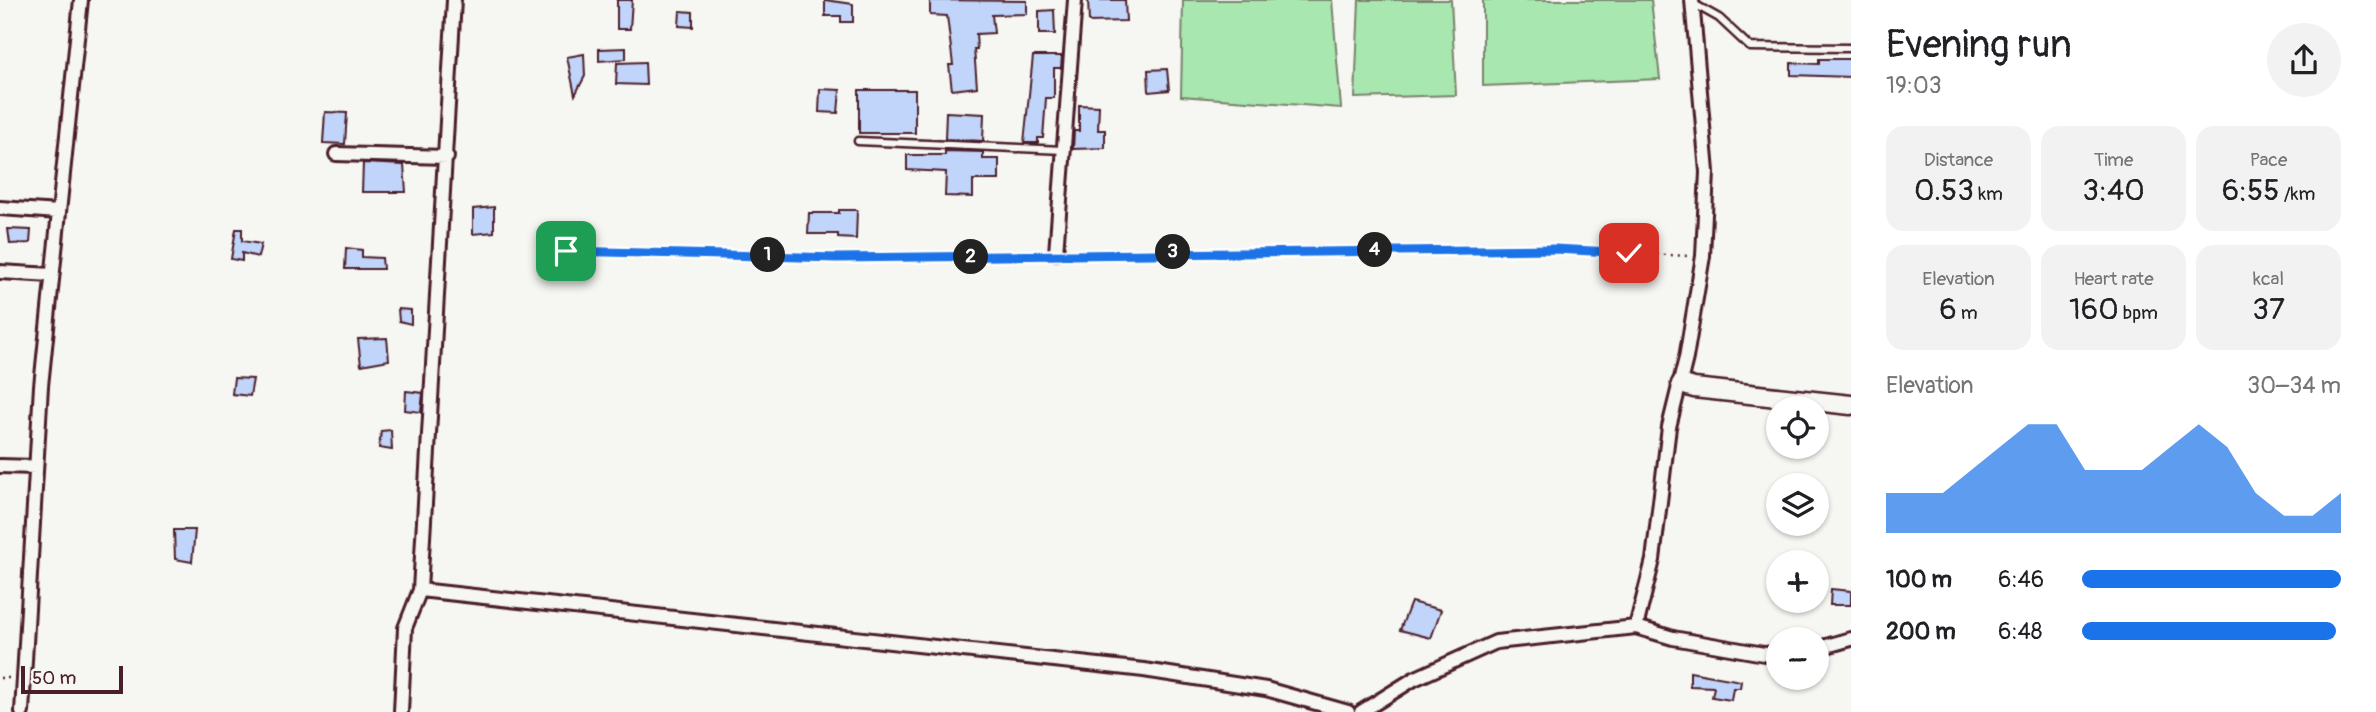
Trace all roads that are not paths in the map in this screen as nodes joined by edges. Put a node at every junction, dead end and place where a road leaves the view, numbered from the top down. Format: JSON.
{"nodes":[{"id":1,"x":81,"y":0,"type":"edge"},
{"id":2,"x":454,"y":0,"type":"edge"},
{"id":3,"x":1075,"y":0,"type":"edge"},
{"id":4,"x":1692,"y":1,"type":"edge"},
{"id":5,"x":1851,"y":48,"type":"edge"},
{"id":6,"x":858,"y":141,"type":"dead end"},
{"id":7,"x":1065,"y":150,"type":"junction"},
{"id":8,"x":336,"y":154,"type":"dead end"},
{"id":9,"x":447,"y":157,"type":"junction"},
{"id":10,"x":0,"y":208,"type":"edge"},
{"id":11,"x":59,"y":212,"type":"junction"},
{"id":12,"x":1056,"y":253,"type":"road end"},
{"id":13,"x":0,"y":272,"type":"edge"},
{"id":14,"x":52,"y":275,"type":"junction"},
{"id":15,"x":1681,"y":384,"type":"junction"},
{"id":16,"x":1851,"y":405,"type":"edge"},
{"id":17,"x":0,"y":466,"type":"edge"},
{"id":18,"x":36,"y":467,"type":"junction"},
{"id":19,"x":421,"y":590,"type":"junction"},
{"id":20,"x":1636,"y":627,"type":"junction"},
{"id":21,"x":1848,"y":641,"type":"edge"},
{"id":22,"x":1829,"y":646,"type":"edge"},
{"id":23,"x":1766,"y":654,"type":"edge"},
{"id":24,"x":22,"y":712,"type":"edge"},
{"id":25,"x":401,"y":712,"type":"edge"},
{"id":26,"x":1348,"y":712,"type":"edge"},
{"id":27,"x":1361,"y":712,"type":"edge"}],
"edges":[{"from":1,"to":11,"type":"street"},
{"from":2,"to":9,"type":"street"},
{"from":3,"to":7,"type":"street"},
{"from":4,"to":5,"type":"lane"},
{"from":4,"to":15,"type":"street"},
{"from":6,"to":7,"type":"lane"},
{"from":7,"to":12,"type":"street"},
{"from":8,"to":9,"type":"street"},
{"from":9,"to":19,"type":"street"},
{"from":10,"to":11,"type":"street"},
{"from":11,"to":14,"type":"street"},
{"from":13,"to":14,"type":"street"},
{"from":14,"to":18,"type":"street"},
{"from":15,"to":16,"type":"street"},
{"from":15,"to":20,"type":"street"},
{"from":17,"to":18,"type":"street"},
{"from":18,"to":24,"type":"street"},
{"from":19,"to":25,"type":"street"},
{"from":19,"to":26,"type":"street"},
{"from":20,"to":23,"type":"street"},
{"from":20,"to":27,"type":"street"},
{"from":21,"to":22,"type":"street"}]}
